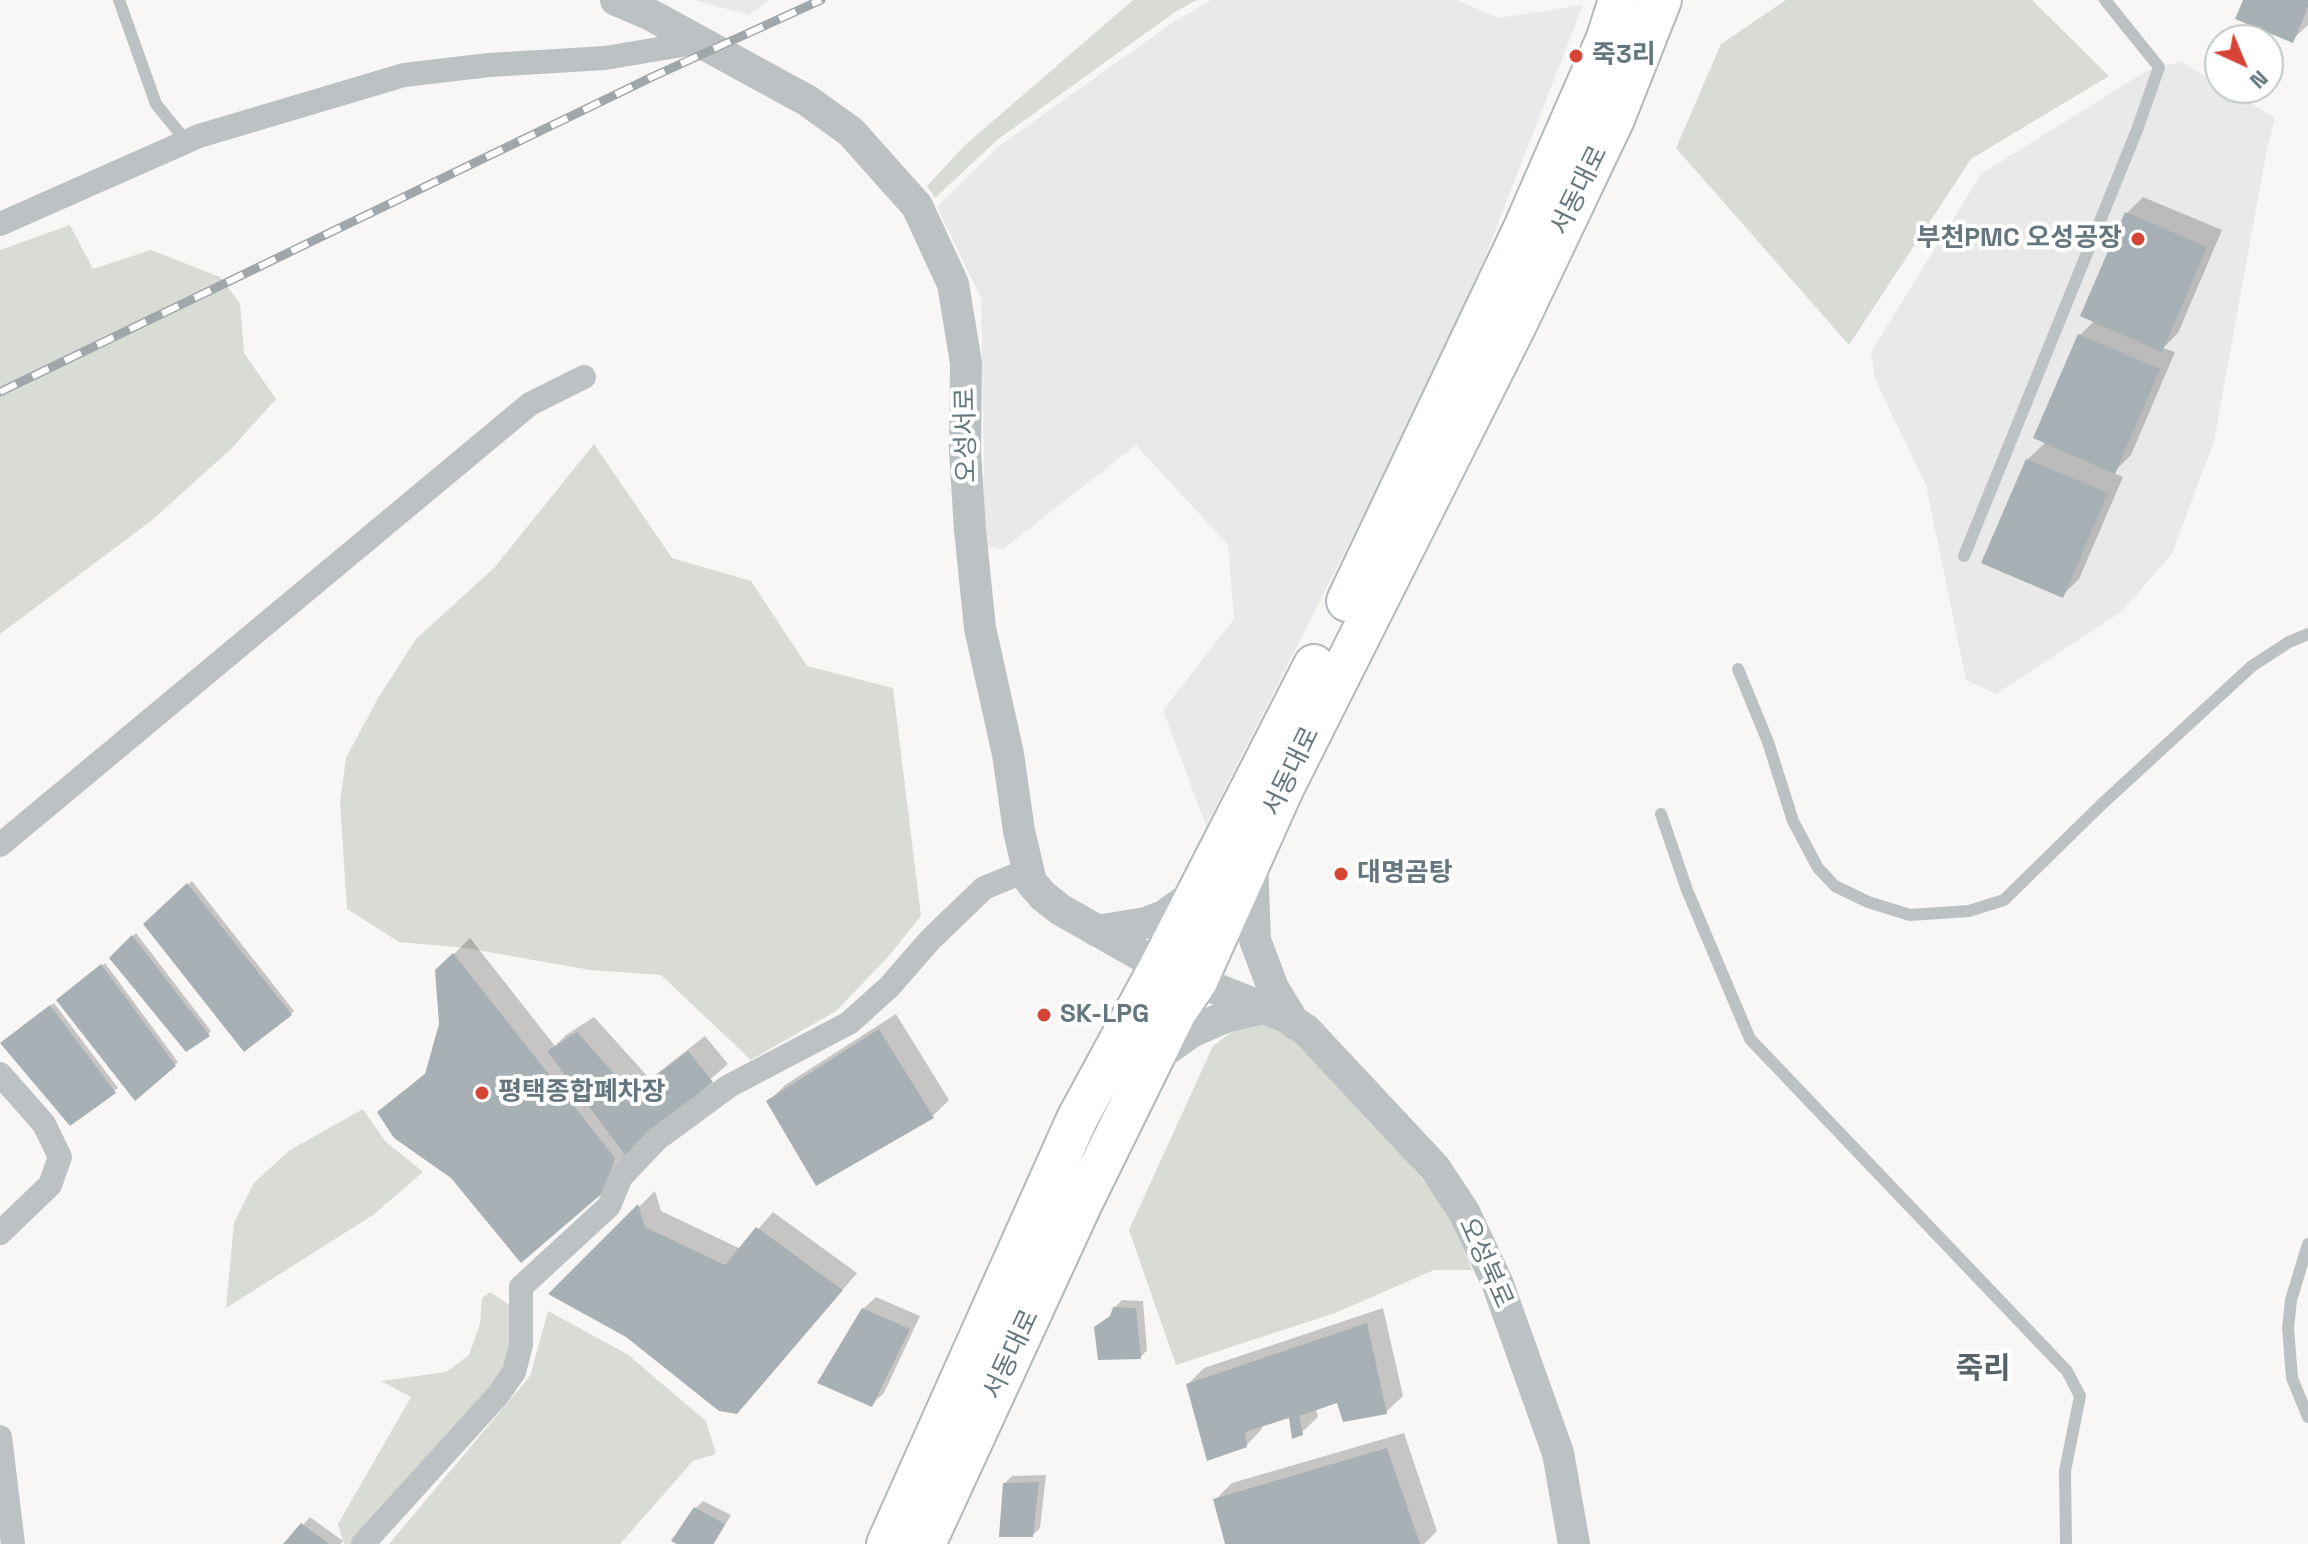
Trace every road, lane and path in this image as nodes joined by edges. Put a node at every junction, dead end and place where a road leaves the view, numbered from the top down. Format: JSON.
{"nodes":[{"id":1,"x":119,"y":0,"type":"edge"},
{"id":2,"x":616,"y":0,"type":"edge"},
{"id":3,"x":1619,"y":0,"type":"edge"},
{"id":4,"x":1661,"y":0,"type":"edge"},
{"id":5,"x":2105,"y":0,"type":"edge"},
{"id":6,"x":700,"y":42,"type":"junction"},
{"id":7,"x":186,"y":141,"type":"junction"},
{"id":8,"x":0,"y":224,"type":"edge"},
{"id":9,"x":584,"y":377,"type":"dead end"},
{"id":10,"x":1964,"y":556,"type":"dead end"},
{"id":11,"x":2308,"y":634,"type":"edge"},
{"id":12,"x":1738,"y":669,"type":"dead end"},
{"id":13,"x":1661,"y":814,"type":"dead end"},
{"id":14,"x":0,"y":845,"type":"edge"},
{"id":15,"x":1252,"y":857,"type":"junction"},
{"id":16,"x":1028,"y":870,"type":"junction"},
{"id":17,"x":1196,"y":893,"type":"junction"},
{"id":18,"x":1097,"y":931,"type":"junction"},
{"id":19,"x":1160,"y":966,"type":"junction"},
{"id":20,"x":1197,"y":981,"type":"junction"},
{"id":21,"x":1263,"y":1008,"type":"junction"},
{"id":22,"x":1301,"y":1027,"type":"junction"},
{"id":23,"x":1153,"y":1059,"type":"junction"},
{"id":24,"x":0,"y":1074,"type":"edge"},
{"id":25,"x":0,"y":1233,"type":"edge"},
{"id":26,"x":2308,"y":1244,"type":"edge"},
{"id":27,"x":2308,"y":1417,"type":"edge"},
{"id":28,"x":0,"y":1437,"type":"edge"},
{"id":29,"x":13,"y":1544,"type":"edge"},
{"id":30,"x":363,"y":1544,"type":"edge"},
{"id":31,"x":887,"y":1544,"type":"edge"},
{"id":32,"x":925,"y":1544,"type":"edge"},
{"id":33,"x":1574,"y":1544,"type":"edge"},
{"id":34,"x":2066,"y":1544,"type":"edge"}],
"edges":[{"from":1,"to":7,"type":"lane"},
{"from":2,"to":6,"type":"street","name":"오성서로"},
{"from":3,"to":17,"type":"main road","name":"서동대로"},
{"from":4,"to":15,"type":"main road","name":"서동대로"},
{"from":5,"to":10,"type":"lane"},
{"from":6,"to":7,"type":"street"},
{"from":6,"to":16,"type":"street","name":"오성서로"},
{"from":7,"to":8,"type":"street"},
{"from":9,"to":14,"type":"street"},
{"from":11,"to":12,"type":"lane"},
{"from":13,"to":34,"type":"lane"},
{"from":15,"to":20,"type":"main road","name":"서동대로"},
{"from":15,"to":22,"type":"street"},
{"from":16,"to":18,"type":"street","name":"오성서로"},
{"from":16,"to":30,"type":"street"},
{"from":17,"to":18,"type":"street"},
{"from":17,"to":19,"type":"main road","name":"서동대로"},
{"from":18,"to":19,"type":"street","name":"오성서로"},
{"from":19,"to":20,"type":"street","name":"오성서로"},
{"from":19,"to":31,"type":"main road","name":"서동대로"},
{"from":20,"to":21,"type":"street","name":"오성서로"},
{"from":20,"to":23,"type":"main road","name":"서동대로"},
{"from":21,"to":22,"type":"street","name":"오성서로"},
{"from":21,"to":23,"type":"street"},
{"from":22,"to":33,"type":"street","name":"오성북로"},
{"from":23,"to":32,"type":"main road","name":"서동대로"},
{"from":24,"to":25,"type":"street"},
{"from":26,"to":27,"type":"lane"},
{"from":28,"to":29,"type":"street"}]}
